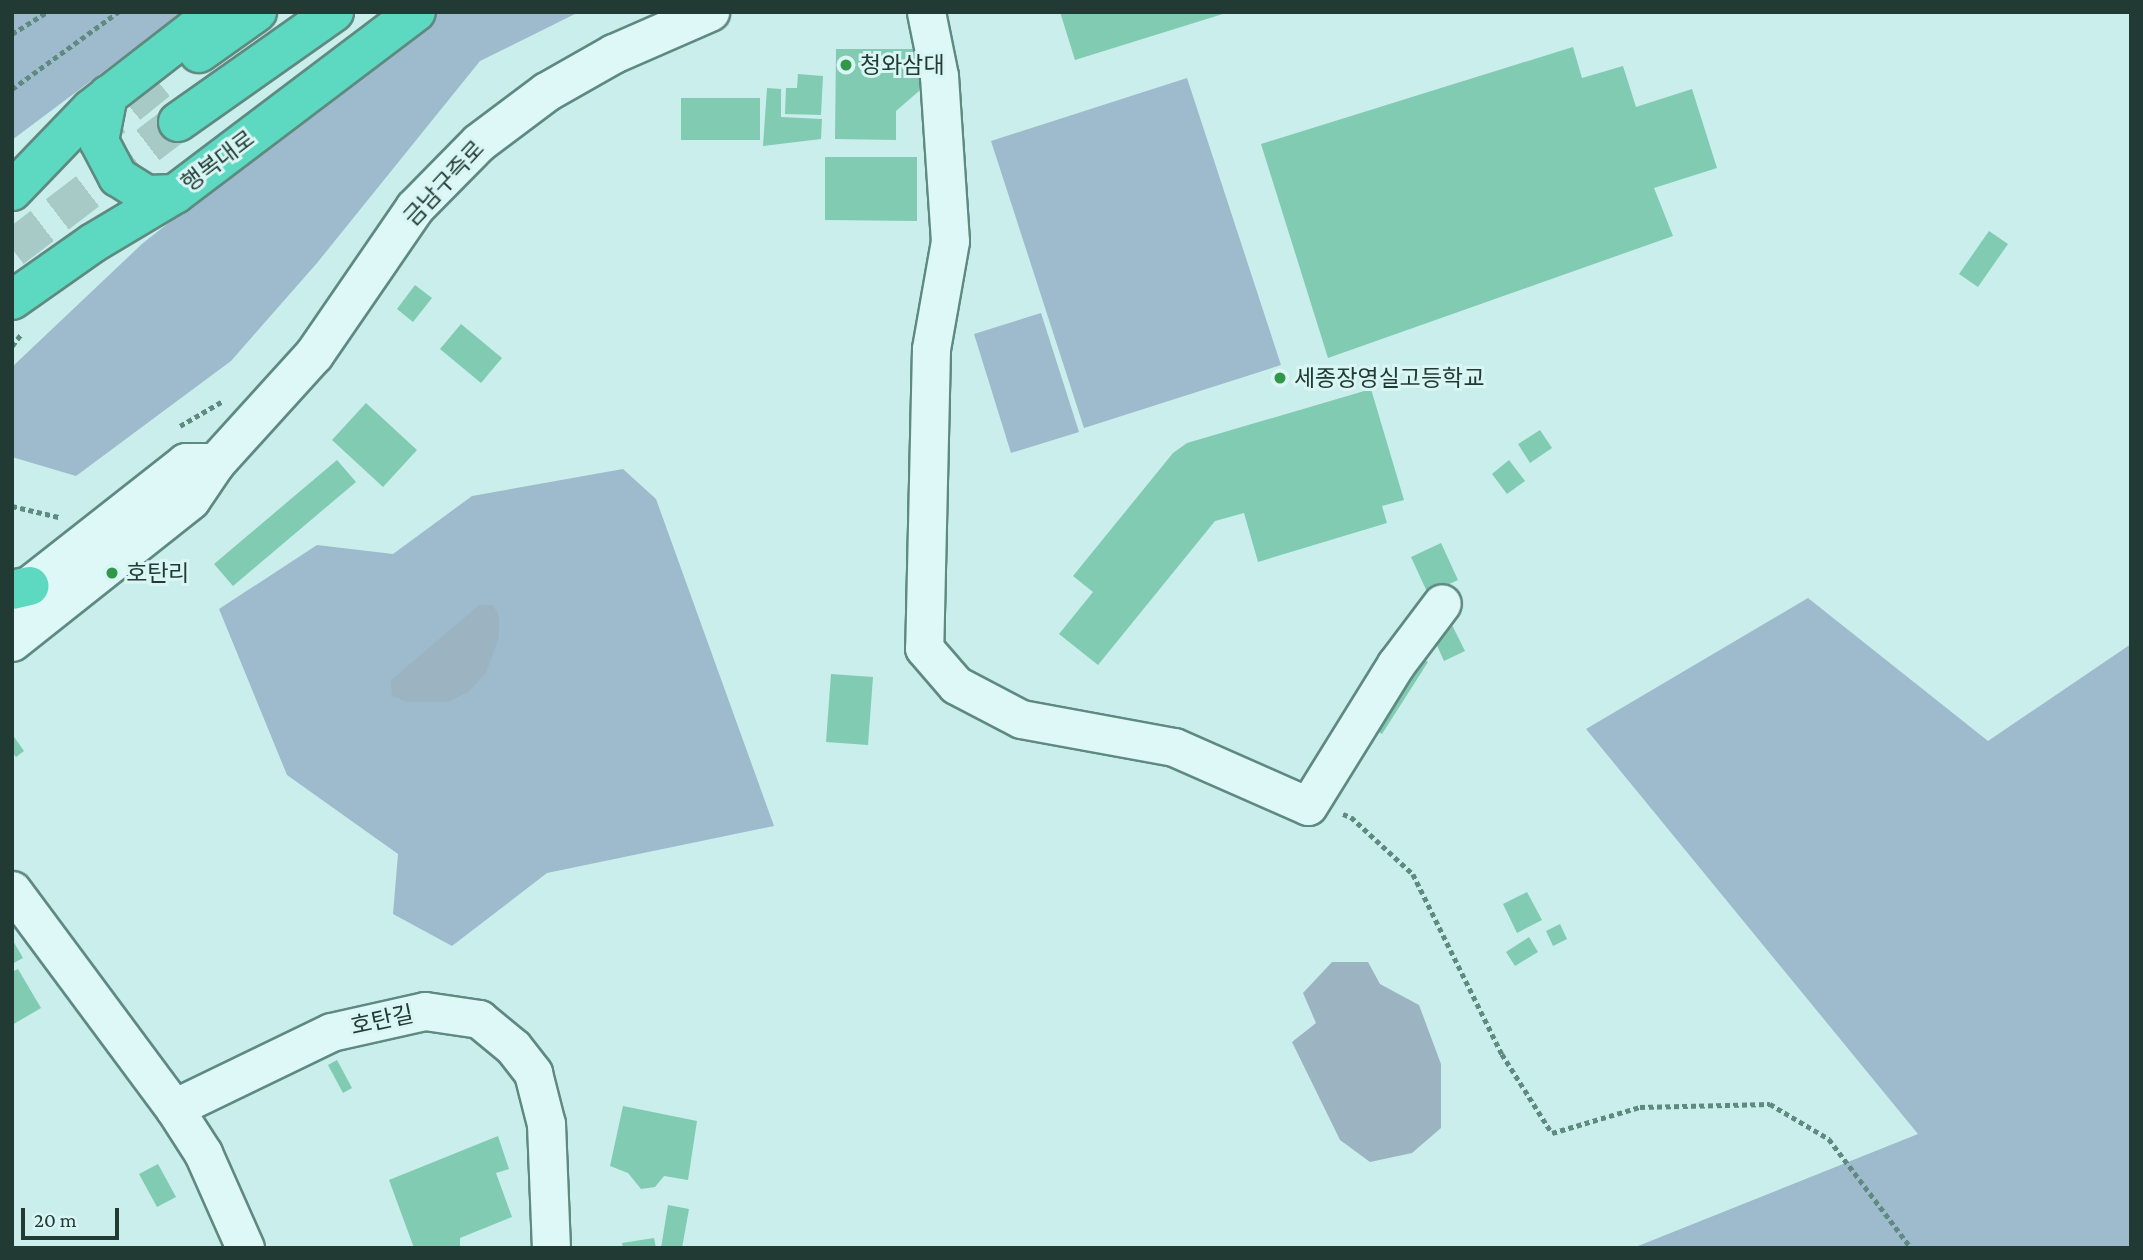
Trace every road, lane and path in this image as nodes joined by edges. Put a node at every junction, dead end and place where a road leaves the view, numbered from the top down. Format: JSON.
{"nodes":[{"id":1,"x":47,"y":12,"type":"edge"},
{"id":2,"x":118,"y":12,"type":"edge"},
{"id":3,"x":216,"y":12,"type":"edge"},
{"id":4,"x":257,"y":12,"type":"edge"},
{"id":5,"x":334,"y":12,"type":"edge"},
{"id":6,"x":416,"y":12,"type":"edge"},
{"id":7,"x":710,"y":12,"type":"edge"},
{"id":8,"x":926,"y":12,"type":"edge"},
{"id":9,"x":12,"y":34,"type":"edge"},
{"id":10,"x":158,"y":81,"type":"tunnel mouth"},
{"id":11,"x":12,"y":89,"type":"edge"},
{"id":12,"x":99,"y":102,"type":"junction"},
{"id":13,"x":178,"y":122,"type":"tunnel mouth"},
{"id":14,"x":12,"y":166,"type":"edge"},
{"id":15,"x":12,"y":191,"type":"edge"},
{"id":16,"x":175,"y":194,"type":"junction"},
{"id":17,"x":12,"y":300,"type":"edge"},
{"id":18,"x":216,"y":463,"type":"junction"},
{"id":19,"x":18,"y":592,"type":"edge"},
{"id":20,"x":1442,"y":603,"type":"dead end"},
{"id":21,"x":12,"y":642,"type":"edge"},
{"id":22,"x":1308,"y":806,"type":"junction"},
{"id":23,"x":15,"y":886,"type":"edge"},
{"id":24,"x":174,"y":1108,"type":"junction"},
{"id":25,"x":245,"y":1248,"type":"edge"},
{"id":26,"x":551,"y":1248,"type":"edge"},
{"id":27,"x":1911,"y":1248,"type":"edge"}],
"edges":[{"from":1,"to":9,"type":"path"},
{"from":2,"to":11,"type":"path"},
{"from":3,"to":12,"type":"highway"},
{"from":4,"to":10,"type":"highway"},
{"from":5,"to":13,"type":"highway"},
{"from":6,"to":16,"type":"highway","name":"행복대로"},
{"from":7,"to":18,"type":"main road","name":"금남구즉로"},
{"from":8,"to":22,"type":"street"},
{"from":12,"to":14,"type":"highway"},
{"from":12,"to":15,"type":"highway"},
{"from":12,"to":16,"type":"highway"},
{"from":16,"to":17,"type":"highway","name":"행복대로"},
{"from":18,"to":19,"type":"main road"},
{"from":18,"to":21,"type":"main road","name":"금남구즉로"},
{"from":20,"to":22,"type":"street"},
{"from":22,"to":27,"type":"path"},
{"from":23,"to":24,"type":"street"},
{"from":24,"to":25,"type":"street"},
{"from":24,"to":26,"type":"street","name":"호탄길"}]}
